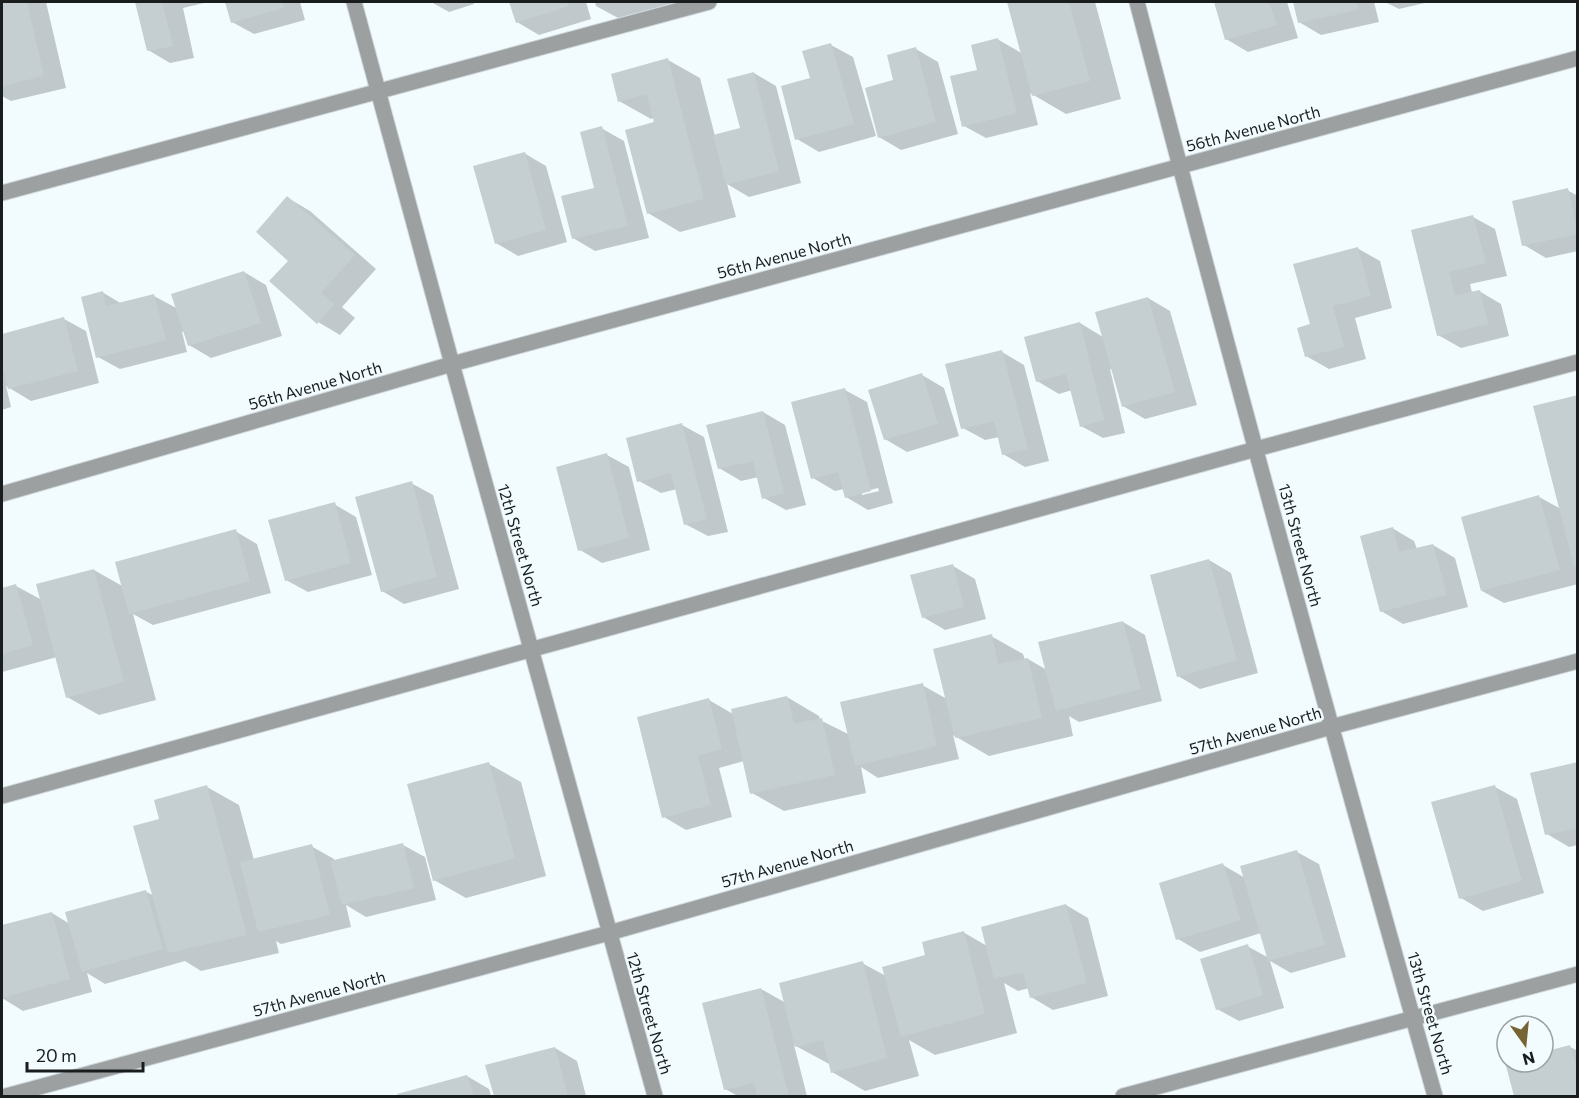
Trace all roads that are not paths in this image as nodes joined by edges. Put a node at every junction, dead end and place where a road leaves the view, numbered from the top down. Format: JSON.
{"nodes":[{"id":1,"x":354,"y":2,"type":"edge"},
{"id":2,"x":709,"y":2,"type":"edge"},
{"id":3,"x":1137,"y":2,"type":"edge"},
{"id":4,"x":1578,"y":58,"type":"edge"},
{"id":5,"x":378,"y":90,"type":"junction"},
{"id":6,"x":1180,"y":167,"type":"junction"},
{"id":7,"x":2,"y":193,"type":"edge"},
{"id":8,"x":1578,"y":362,"type":"edge"},
{"id":9,"x":452,"y":364,"type":"junction"},
{"id":10,"x":1256,"y":448,"type":"junction"},
{"id":11,"x":2,"y":494,"type":"edge"},
{"id":12,"x":531,"y":650,"type":"junction"},
{"id":13,"x":1578,"y":661,"type":"edge"},
{"id":14,"x":1331,"y":727,"type":"junction"},
{"id":15,"x":2,"y":796,"type":"edge"},
{"id":16,"x":609,"y":933,"type":"junction"},
{"id":17,"x":1578,"y":974,"type":"edge"},
{"id":18,"x":1413,"y":1019,"type":"junction"},
{"id":19,"x":6,"y":1096,"type":"edge"},
{"id":20,"x":655,"y":1096,"type":"edge"},
{"id":21,"x":1123,"y":1096,"type":"edge"},
{"id":22,"x":1436,"y":1096,"type":"edge"}],
"edges":[{"from":1,"to":5,"type":"street","name":"12th Street North"},
{"from":2,"to":5,"type":"street"},
{"from":3,"to":6,"type":"street","name":"13th Street North"},
{"from":4,"to":6,"type":"street","name":"56th Avenue North"},
{"from":5,"to":7,"type":"street"},
{"from":5,"to":9,"type":"street","name":"12th Street North"},
{"from":6,"to":9,"type":"street","name":"56th Avenue North"},
{"from":6,"to":10,"type":"street","name":"13th Street North"},
{"from":8,"to":10,"type":"street"},
{"from":9,"to":11,"type":"street","name":"56th Avenue North"},
{"from":9,"to":12,"type":"street","name":"12th Street North"},
{"from":10,"to":12,"type":"street"},
{"from":10,"to":14,"type":"street","name":"13th Street North"},
{"from":12,"to":15,"type":"street"},
{"from":12,"to":16,"type":"street","name":"12th Street North"},
{"from":13,"to":14,"type":"street","name":"57th Avenue North"},
{"from":14,"to":16,"type":"street","name":"57th Avenue North"},
{"from":14,"to":18,"type":"street","name":"13th Street North"},
{"from":16,"to":19,"type":"street","name":"57th Avenue North"},
{"from":16,"to":20,"type":"street","name":"12th Street North"},
{"from":17,"to":18,"type":"street"},
{"from":18,"to":21,"type":"street"},
{"from":18,"to":22,"type":"street","name":"13th Street North"}]}
